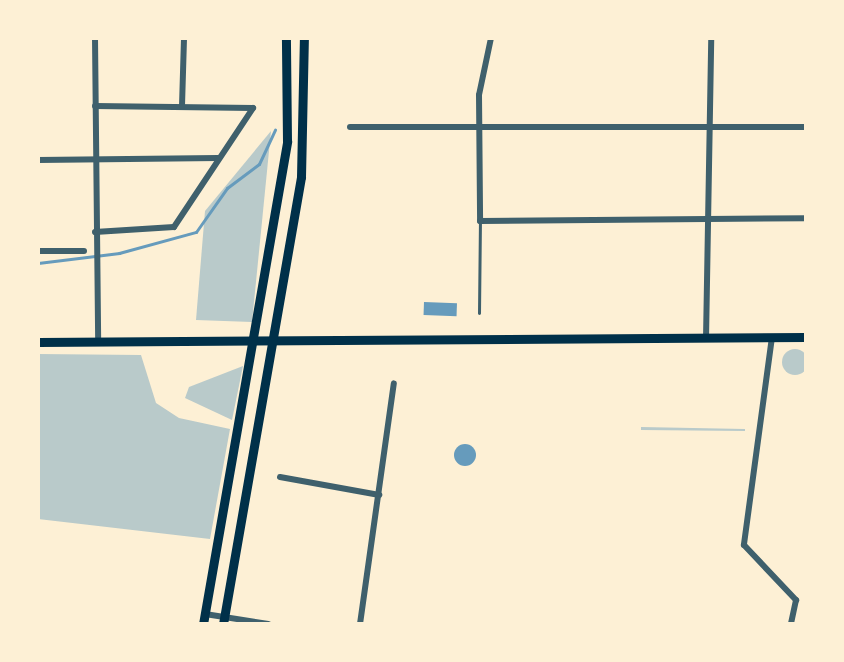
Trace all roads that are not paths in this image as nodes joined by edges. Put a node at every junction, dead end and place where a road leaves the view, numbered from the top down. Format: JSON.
{"nodes":[{"id":1,"x":95,"y":38,"type":"edge"},
{"id":2,"x":184,"y":38,"type":"edge"},
{"id":3,"x":286,"y":38,"type":"edge"},
{"id":4,"x":304,"y":38,"type":"edge"},
{"id":5,"x":491,"y":38,"type":"edge"},
{"id":6,"x":711,"y":38,"type":"edge"},
{"id":7,"x":95,"y":106,"type":"junction"},
{"id":8,"x":182,"y":106,"type":"junction"},
{"id":9,"x":710,"y":126,"type":"junction"},
{"id":10,"x":350,"y":127,"type":"dead end"},
{"id":11,"x":479,"y":127,"type":"junction"},
{"id":12,"x":806,"y":127,"type":"edge"},
{"id":13,"x":218,"y":158,"type":"junction"},
{"id":14,"x":95,"y":159,"type":"junction"},
{"id":15,"x":38,"y":160,"type":"edge"},
{"id":16,"x":806,"y":218,"type":"edge"},
{"id":17,"x":710,"y":220,"type":"junction"},
{"id":18,"x":480,"y":221,"type":"junction"},
{"id":19,"x":95,"y":232,"type":"junction"},
{"id":20,"x":38,"y":251,"type":"edge"},
{"id":21,"x":84,"y":251,"type":"dead end"},
{"id":22,"x":479,"y":313,"type":"dead end"},
{"id":23,"x":772,"y":337,"type":"junction"},
{"id":24,"x":806,"y":337,"type":"edge"},
{"id":25,"x":257,"y":339,"type":"junction"},
{"id":26,"x":706,"y":339,"type":"junction"},
{"id":27,"x":276,"y":340,"type":"junction"},
{"id":28,"x":98,"y":341,"type":"junction"},
{"id":29,"x":38,"y":342,"type":"edge"},
{"id":30,"x":394,"y":383,"type":"dead end"},
{"id":31,"x":280,"y":477,"type":"dead end"},
{"id":32,"x":379,"y":495,"type":"junction"},
{"id":33,"x":204,"y":619,"type":"edge"},
{"id":34,"x":224,"y":621,"type":"edge"},
{"id":35,"x":268,"y":624,"type":"edge"},
{"id":36,"x":360,"y":624,"type":"edge"},
{"id":37,"x":791,"y":624,"type":"edge"}],
"edges":[{"from":1,"to":7,"type":"street"},
{"from":2,"to":8,"type":"street"},
{"from":3,"to":25,"type":"main road"},
{"from":4,"to":27,"type":"main road"},
{"from":5,"to":11,"type":"street"},
{"from":6,"to":9,"type":"street"},
{"from":7,"to":8,"type":"street"},
{"from":7,"to":14,"type":"street"},
{"from":8,"to":13,"type":"street"},
{"from":9,"to":11,"type":"street"},
{"from":9,"to":12,"type":"street"},
{"from":9,"to":17,"type":"street"},
{"from":10,"to":11,"type":"street"},
{"from":11,"to":18,"type":"street"},
{"from":13,"to":14,"type":"street"},
{"from":13,"to":19,"type":"street"},
{"from":14,"to":15,"type":"street"},
{"from":14,"to":19,"type":"street"},
{"from":16,"to":17,"type":"street"},
{"from":17,"to":18,"type":"street"},
{"from":17,"to":26,"type":"street"},
{"from":18,"to":22,"type":"lane"},
{"from":19,"to":28,"type":"street"},
{"from":20,"to":21,"type":"street"},
{"from":23,"to":24,"type":"main road"},
{"from":23,"to":26,"type":"main road"},
{"from":23,"to":37,"type":"street"},
{"from":25,"to":27,"type":"main road"},
{"from":25,"to":28,"type":"main road"},
{"from":25,"to":33,"type":"main road"},
{"from":26,"to":27,"type":"main road"},
{"from":27,"to":34,"type":"main road"},
{"from":28,"to":29,"type":"main road"},
{"from":30,"to":32,"type":"street"},
{"from":31,"to":32,"type":"street"},
{"from":32,"to":36,"type":"street"},
{"from":33,"to":34,"type":"street"},
{"from":34,"to":35,"type":"street"}]}
